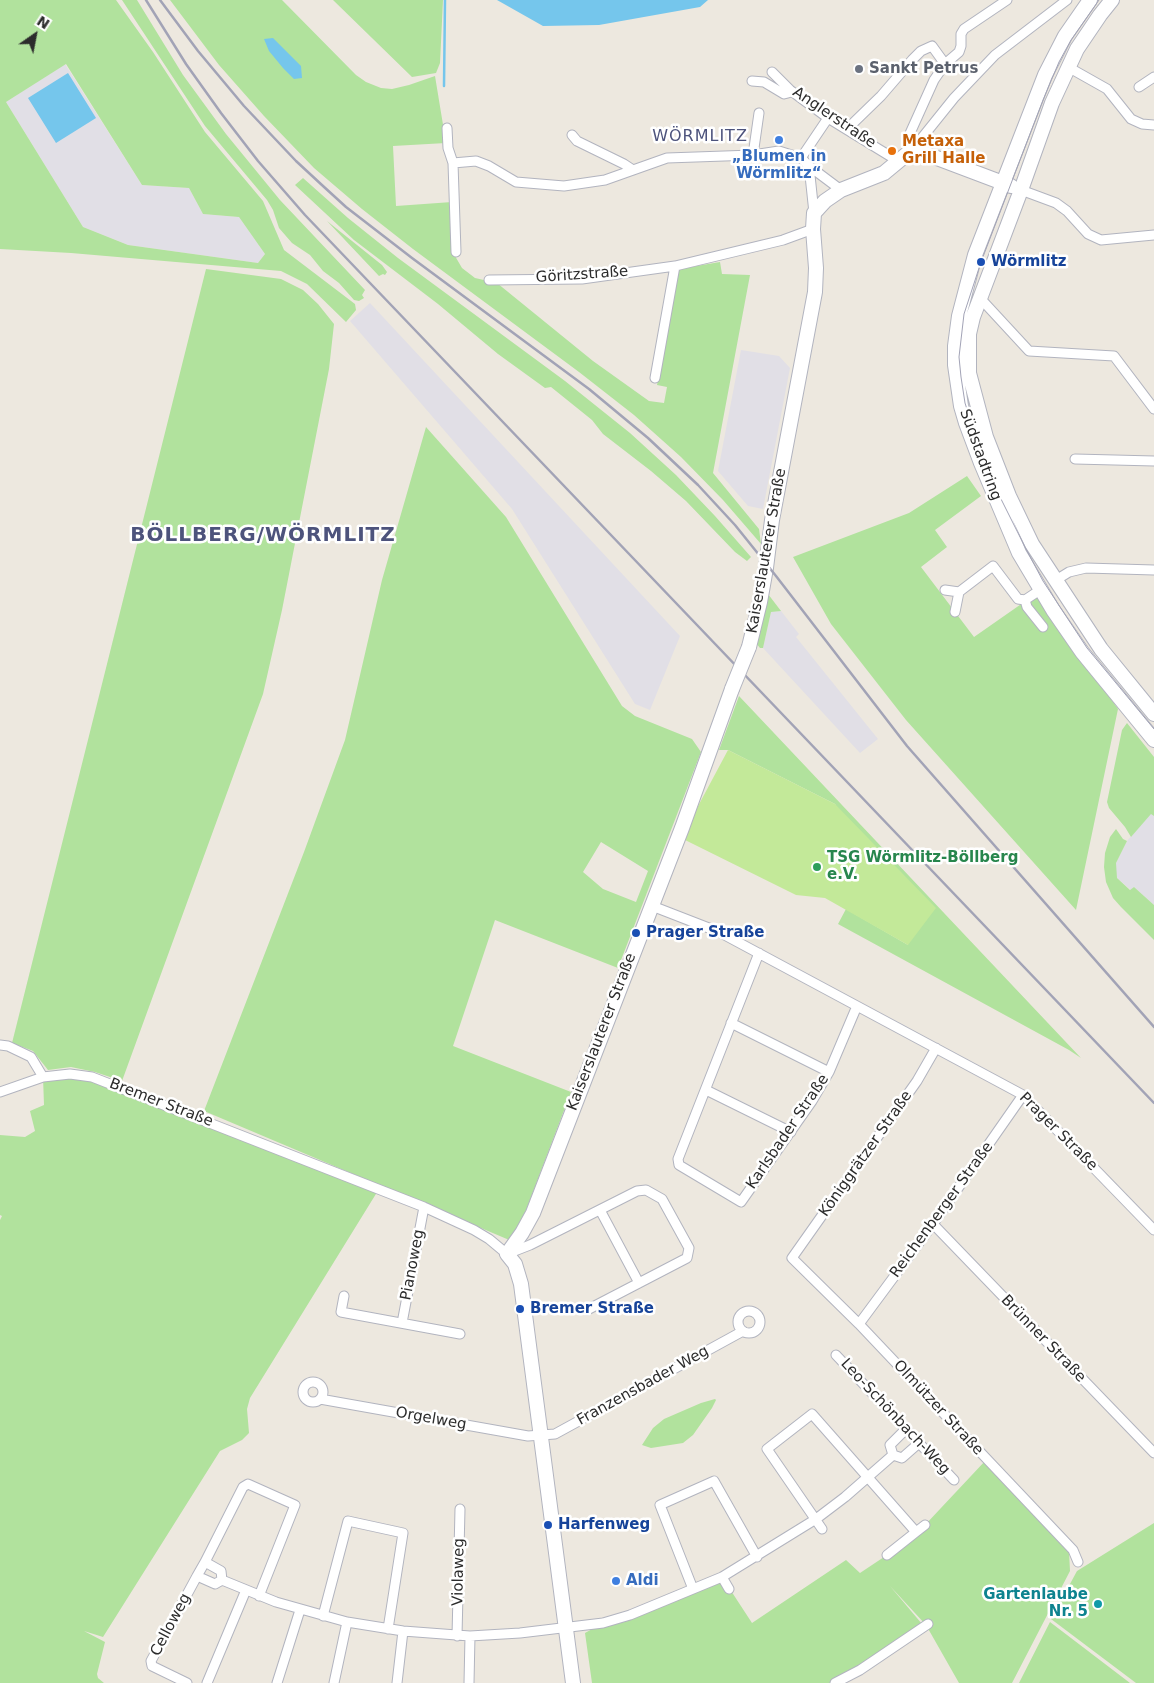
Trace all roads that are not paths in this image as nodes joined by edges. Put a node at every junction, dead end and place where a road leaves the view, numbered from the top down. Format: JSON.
{"nodes":[{"id":1,"x":1007,"y":0,"type":"edge"},
{"id":2,"x":1066,"y":0,"type":"edge"},
{"id":3,"x":1112,"y":0,"type":"edge"},
{"id":4,"x":1084,"y":2,"type":"edge"},
{"id":5,"x":945,"y":64,"type":"junction"},
{"id":6,"x":1068,"y":67,"type":"junction"},
{"id":7,"x":772,"y":72,"type":"dead end"},
{"id":8,"x":1154,"y":77,"type":"edge"},
{"id":9,"x":752,"y":81,"type":"dead end"},
{"id":10,"x":1139,"y":87,"type":"dead end"},
{"id":11,"x":790,"y":90,"type":"junction"},
{"id":12,"x":759,"y":113,"type":"dead end"},
{"id":13,"x":828,"y":118,"type":"junction"},
{"id":14,"x":1154,"y":125,"type":"edge"},
{"id":15,"x":447,"y":128,"type":"dead end"},
{"id":16,"x":847,"y":129,"type":"junction"},
{"id":17,"x":572,"y":135,"type":"dead end"},
{"id":18,"x":913,"y":149,"type":"junction"},
{"id":19,"x":754,"y":154,"type":"junction"},
{"id":20,"x":801,"y":158,"type":"junction"},
{"id":21,"x":898,"y":161,"type":"junction"},
{"id":22,"x":453,"y":163,"type":"junction"},
{"id":23,"x":809,"y":166,"type":"junction"},
{"id":24,"x":633,"y":170,"type":"junction"},
{"id":25,"x":1003,"y":183,"type":"junction"},
{"id":26,"x":841,"y":190,"type":"junction"},
{"id":27,"x":1021,"y":190,"type":"junction"},
{"id":28,"x":814,"y":213,"type":"junction"},
{"id":29,"x":813,"y":229,"type":"junction"},
{"id":30,"x":1154,"y":235,"type":"edge"},
{"id":31,"x":456,"y":252,"type":"dead end"},
{"id":32,"x":675,"y":266,"type":"junction"},
{"id":33,"x":489,"y":280,"type":"dead end"},
{"id":34,"x":980,"y":298,"type":"junction"},
{"id":35,"x":655,"y":378,"type":"dead end"},
{"id":36,"x":1154,"y":409,"type":"edge"},
{"id":37,"x":1075,"y":459,"type":"dead end"},
{"id":38,"x":1154,"y":461,"type":"edge"},
{"id":39,"x":1154,"y":570,"type":"edge"},
{"id":40,"x":1056,"y":580,"type":"junction"},
{"id":41,"x":945,"y":590,"type":"dead end"},
{"id":42,"x":1040,"y":590,"type":"junction"},
{"id":43,"x":959,"y":592,"type":"junction"},
{"id":44,"x":1025,"y":600,"type":"junction"},
{"id":45,"x":955,"y":612,"type":"dead end"},
{"id":46,"x":1042,"y":626,"type":"dead end"},
{"id":47,"x":1154,"y":714,"type":"edge"},
{"id":48,"x":1154,"y":740,"type":"edge"},
{"id":49,"x":652,"y":906,"type":"junction"},
{"id":50,"x":759,"y":953,"type":"junction"},
{"id":51,"x":857,"y":1006,"type":"junction"},
{"id":52,"x":731,"y":1023,"type":"junction"},
{"id":53,"x":0,"y":1045,"type":"edge"},
{"id":54,"x":936,"y":1048,"type":"junction"},
{"id":55,"x":829,"y":1072,"type":"junction"},
{"id":56,"x":43,"y":1076,"type":"junction"},
{"id":57,"x":706,"y":1090,"type":"junction"},
{"id":58,"x":0,"y":1092,"type":"edge"},
{"id":59,"x":1023,"y":1094,"type":"junction"},
{"id":60,"x":791,"y":1132,"type":"junction"},
{"id":61,"x":424,"y":1207,"type":"junction"},
{"id":62,"x":600,"y":1210,"type":"junction"},
{"id":63,"x":933,"y":1224,"type":"junction"},
{"id":64,"x":1154,"y":1230,"type":"edge"},
{"id":65,"x":508,"y":1254,"type":"junction"},
{"id":66,"x":792,"y":1258,"type":"joint"},
{"id":67,"x":639,"y":1283,"type":"junction"},
{"id":68,"x":344,"y":1296,"type":"dead end"},
{"id":69,"x":587,"y":1310,"type":"dead end"},
{"id":70,"x":402,"y":1323,"type":"junction"},
{"id":71,"x":859,"y":1324,"type":"junction"},
{"id":72,"x":743,"y":1331,"type":"dead end"},
{"id":73,"x":460,"y":1334,"type":"dead end"},
{"id":74,"x":836,"y":1355,"type":"dead end"},
{"id":75,"x":320,"y":1399,"type":"dead end"},
{"id":76,"x":906,"y":1429,"type":"junction"},
{"id":77,"x":541,"y":1436,"type":"junction"},
{"id":78,"x":919,"y":1443,"type":"junction"},
{"id":79,"x":1154,"y":1453,"type":"edge"},
{"id":80,"x":893,"y":1455,"type":"junction"},
{"id":81,"x":868,"y":1477,"type":"junction"},
{"id":82,"x":954,"y":1480,"type":"dead end"},
{"id":83,"x":460,"y":1509,"type":"dead end"},
{"id":84,"x":816,"y":1519,"type":"junction"},
{"id":85,"x":925,"y":1525,"type":"dead end"},
{"id":86,"x":822,"y":1528,"type":"dead end"},
{"id":87,"x":916,"y":1532,"type":"junction"},
{"id":88,"x":888,"y":1555,"type":"dead end"},
{"id":89,"x":756,"y":1557,"type":"junction"},
{"id":90,"x":204,"y":1562,"type":"junction"},
{"id":91,"x":1078,"y":1562,"type":"dead end"},
{"id":92,"x":197,"y":1576,"type":"junction"},
{"id":93,"x":722,"y":1577,"type":"junction"},
{"id":94,"x":222,"y":1580,"type":"junction"},
{"id":95,"x":694,"y":1589,"type":"junction"},
{"id":96,"x":246,"y":1590,"type":"junction"},
{"id":97,"x":729,"y":1590,"type":"dead end"},
{"id":98,"x":259,"y":1596,"type":"junction"},
{"id":99,"x":300,"y":1610,"type":"junction"},
{"id":100,"x":323,"y":1616,"type":"junction"},
{"id":101,"x":347,"y":1622,"type":"junction"},
{"id":102,"x":928,"y":1624,"type":"dead end"},
{"id":103,"x":566,"y":1628,"type":"junction"},
{"id":104,"x":388,"y":1629,"type":"junction"},
{"id":105,"x":403,"y":1631,"type":"junction"},
{"id":106,"x":458,"y":1636,"type":"junction"},
{"id":107,"x":470,"y":1636,"type":"junction"},
{"id":108,"x":187,"y":1683,"type":"edge"},
{"id":109,"x":207,"y":1683,"type":"edge"},
{"id":110,"x":277,"y":1683,"type":"edge"},
{"id":111,"x":334,"y":1683,"type":"edge"},
{"id":112,"x":397,"y":1683,"type":"edge"},
{"id":113,"x":469,"y":1683,"type":"edge"},
{"id":114,"x":574,"y":1683,"type":"edge"},
{"id":115,"x":835,"y":1683,"type":"edge"}],
"edges":[{"from":1,"to":5,"type":"street"},
{"from":2,"to":18,"type":"street"},
{"from":3,"to":6,"type":"street","name":"Südstadtring"},
{"from":4,"to":25,"type":"street","name":"Südstadtring"},
{"from":5,"to":16,"type":"street"},
{"from":5,"to":18,"type":"street"},
{"from":6,"to":14,"type":"street"},
{"from":6,"to":27,"type":"street","name":"Südstadtring"},
{"from":7,"to":11,"type":"street","name":"Anglerstraße"},
{"from":8,"to":10,"type":"street"},
{"from":9,"to":11,"type":"street"},
{"from":11,"to":13,"type":"street","name":"Anglerstraße"},
{"from":12,"to":19,"type":"street"},
{"from":13,"to":16,"type":"street","name":"Anglerstraße"},
{"from":13,"to":20,"type":"street"},
{"from":15,"to":22,"type":"street"},
{"from":16,"to":21,"type":"street","name":"Anglerstraße"},
{"from":17,"to":24,"type":"street"},
{"from":18,"to":21,"type":"street"},
{"from":18,"to":25,"type":"street"},
{"from":19,"to":20,"type":"street"},
{"from":19,"to":24,"type":"street"},
{"from":20,"to":23,"type":"street"},
{"from":21,"to":26,"type":"street"},
{"from":22,"to":24,"type":"street"},
{"from":22,"to":31,"type":"street"},
{"from":23,"to":26,"type":"street"},
{"from":23,"to":28,"type":"street"},
{"from":25,"to":27,"type":"street"},
{"from":25,"to":42,"type":"street","name":"Südstadtring"},
{"from":26,"to":28,"type":"street"},
{"from":27,"to":30,"type":"street"},
{"from":27,"to":34,"type":"street","name":"Südstadtring"},
{"from":28,"to":29,"type":"street","name":"Kaiserslauterer Straße"},
{"from":29,"to":32,"type":"street","name":"Göritzstraße"},
{"from":29,"to":49,"type":"street","name":"Kaiserslauterer Straße","bridge":true},
{"from":32,"to":33,"type":"street","name":"Göritzstraße"},
{"from":32,"to":35,"type":"street"},
{"from":34,"to":36,"type":"street"},
{"from":34,"to":40,"type":"street","name":"Südstadtring"},
{"from":37,"to":38,"type":"street"},
{"from":39,"to":40,"type":"street"},
{"from":40,"to":47,"type":"street","name":"Südstadtring"},
{"from":41,"to":43,"type":"street"},
{"from":42,"to":44,"type":"street"},
{"from":42,"to":48,"type":"street","name":"Südstadtring"},
{"from":43,"to":44,"type":"street"},
{"from":43,"to":45,"type":"street"},
{"from":44,"to":46,"type":"street"},
{"from":49,"to":50,"type":"street","name":"Prager Straße"},
{"from":49,"to":65,"type":"street","name":"Kaiserslauterer Straße"},
{"from":50,"to":51,"type":"street","name":"Prager Straße"},
{"from":50,"to":52,"type":"street","name":"Karlsbader Straße"},
{"from":51,"to":54,"type":"street","name":"Prager Straße"},
{"from":51,"to":55,"type":"street","name":"Karlsbader Straße"},
{"from":52,"to":55,"type":"street"},
{"from":52,"to":57,"type":"street","name":"Karlsbader Straße"},
{"from":53,"to":56,"type":"street"},
{"from":54,"to":59,"type":"street","name":"Prager Straße"},
{"from":54,"to":66,"type":"street","name":"Königgrätzer Straße"},
{"from":55,"to":60,"type":"street","name":"Karlsbader Straße"},
{"from":56,"to":58,"type":"street","name":"Bremer Straße"},
{"from":56,"to":61,"type":"street","name":"Bremer Straße"},
{"from":57,"to":60,"type":"street"},
{"from":57,"to":60,"type":"street","name":"Karlsbader Straße"},
{"from":59,"to":63,"type":"street","name":"Reichenberger Straße"},
{"from":59,"to":64,"type":"street","name":"Prager Straße"},
{"from":61,"to":65,"type":"street","name":"Bremer Straße"},
{"from":61,"to":70,"type":"street","name":"Pianoweg"},
{"from":62,"to":65,"type":"street"},
{"from":62,"to":67,"type":"street"},
{"from":62,"to":67,"type":"street"},
{"from":63,"to":71,"type":"street","name":"Reichenberger Straße"},
{"from":63,"to":79,"type":"street","name":"Brünner Straße"},
{"from":65,"to":77,"type":"street"},
{"from":66,"to":71,"type":"street","name":"Olmützer Straße"},
{"from":67,"to":69,"type":"street"},
{"from":68,"to":70,"type":"street"},
{"from":70,"to":73,"type":"street"},
{"from":71,"to":91,"type":"street","name":"Olmützer Straße"},
{"from":72,"to":77,"type":"street","name":"Franzensbader Weg"},
{"from":74,"to":76,"type":"street","name":"Leo-Schönbach-Weg"},
{"from":75,"to":77,"type":"street","name":"Orgelweg"},
{"from":76,"to":78,"type":"street","name":"Leo-Schönbach-Weg"},
{"from":76,"to":80,"type":"street"},
{"from":77,"to":103,"type":"street"},
{"from":78,"to":80,"type":"street"},
{"from":78,"to":82,"type":"street","name":"Leo-Schönbach-Weg"},
{"from":80,"to":81,"type":"street"},
{"from":81,"to":84,"type":"street"},
{"from":81,"to":84,"type":"street"},
{"from":81,"to":87,"type":"street"},
{"from":83,"to":106,"type":"street","name":"Violaweg"},
{"from":84,"to":86,"type":"street"},
{"from":84,"to":89,"type":"street"},
{"from":85,"to":87,"type":"street"},
{"from":87,"to":88,"type":"street"},
{"from":89,"to":93,"type":"street"},
{"from":89,"to":95,"type":"street"},
{"from":90,"to":92,"type":"street"},
{"from":90,"to":94,"type":"street"},
{"from":90,"to":98,"type":"street"},
{"from":92,"to":94,"type":"street"},
{"from":92,"to":108,"type":"street","name":"Celloweg"},
{"from":93,"to":95,"type":"street"},
{"from":93,"to":97,"type":"street"},
{"from":94,"to":96,"type":"street"},
{"from":95,"to":103,"type":"street"},
{"from":96,"to":98,"type":"street"},
{"from":96,"to":109,"type":"street"},
{"from":98,"to":99,"type":"street"},
{"from":99,"to":100,"type":"street"},
{"from":99,"to":110,"type":"street"},
{"from":100,"to":101,"type":"street"},
{"from":100,"to":104,"type":"street"},
{"from":101,"to":104,"type":"street"},
{"from":101,"to":111,"type":"street"},
{"from":102,"to":115,"type":"street"},
{"from":103,"to":107,"type":"street"},
{"from":103,"to":114,"type":"street"},
{"from":104,"to":105,"type":"street"},
{"from":105,"to":106,"type":"street"},
{"from":105,"to":112,"type":"street"},
{"from":106,"to":107,"type":"street"},
{"from":107,"to":113,"type":"street"}]}
